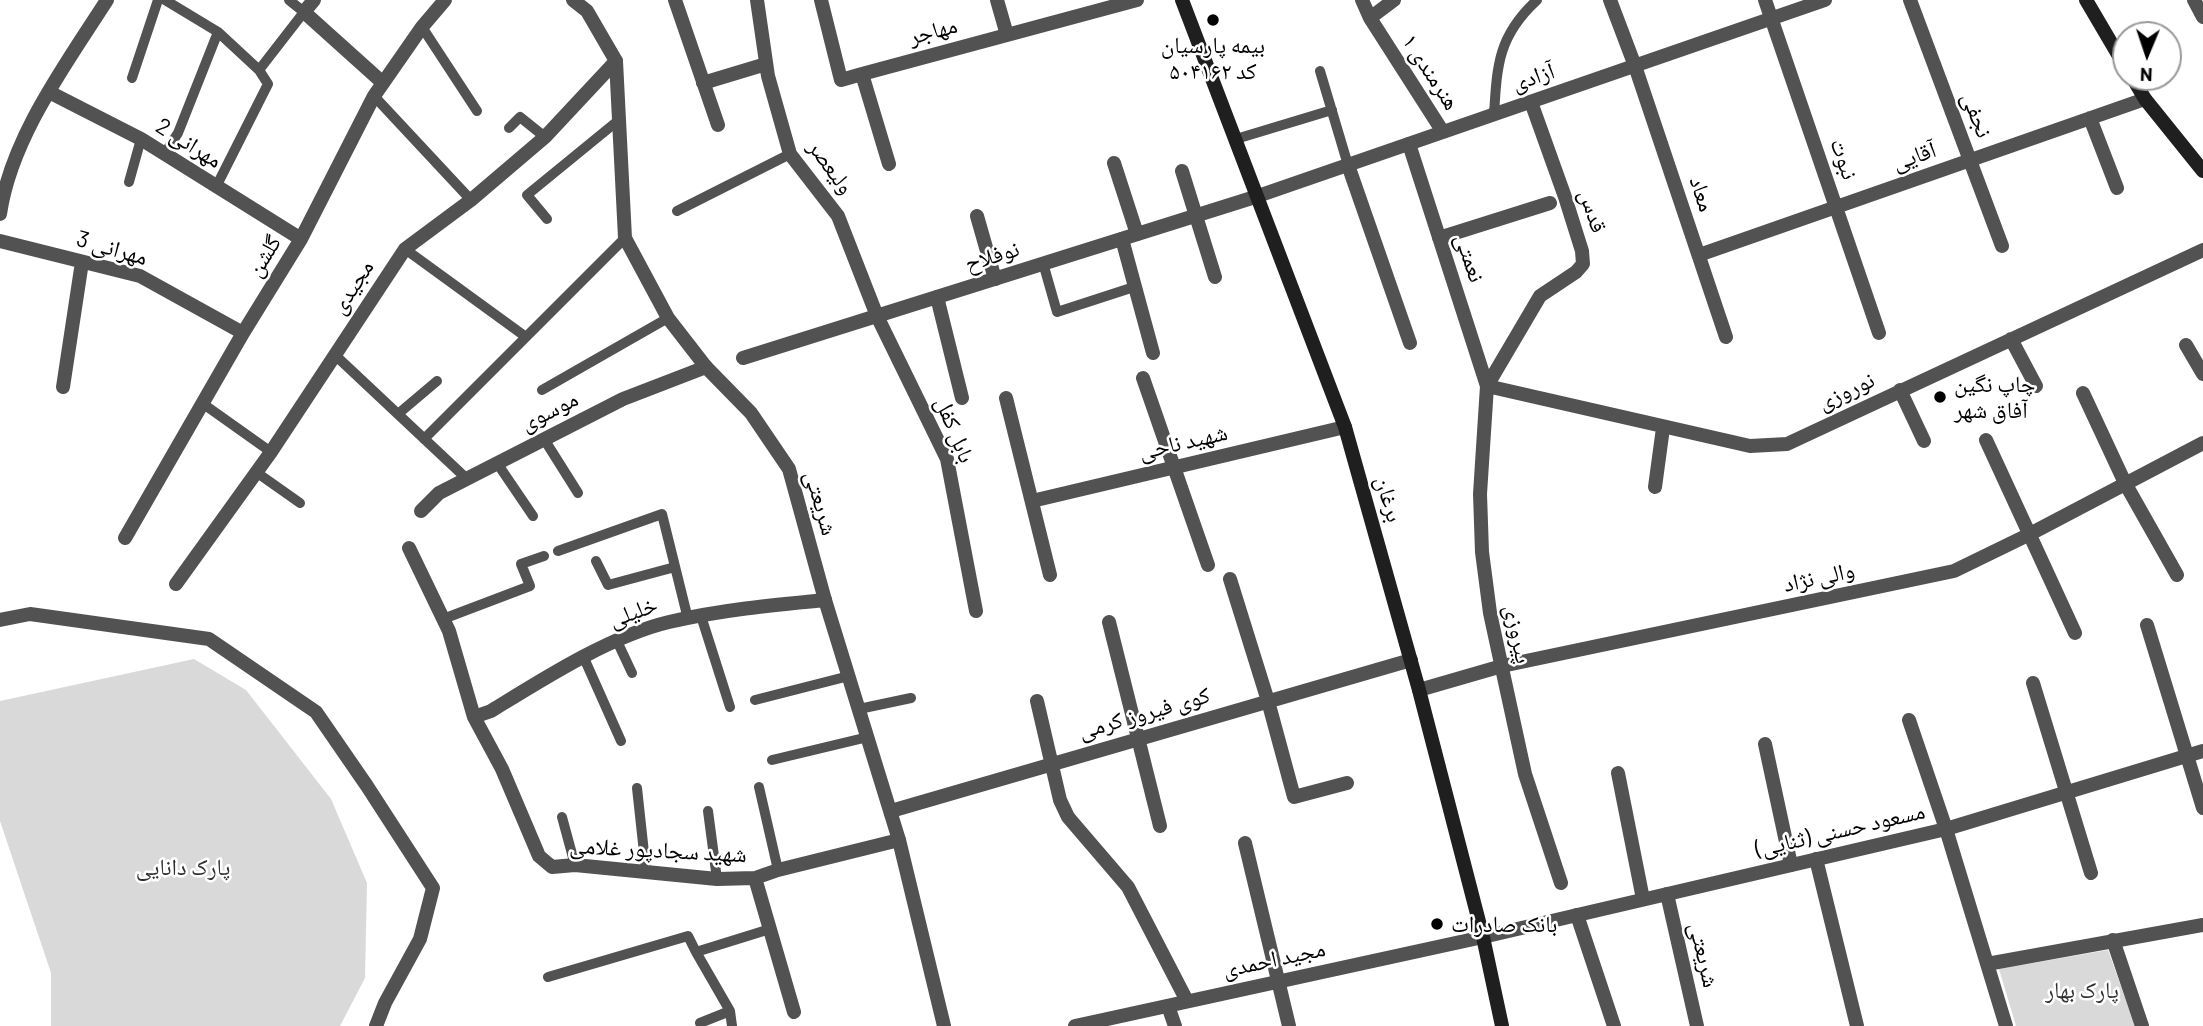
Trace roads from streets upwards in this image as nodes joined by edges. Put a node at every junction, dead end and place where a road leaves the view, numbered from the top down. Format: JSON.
{"nodes":[{"id":1,"x":107,"y":0,"type":"edge"},
{"id":2,"x":314,"y":0,"type":"edge"},
{"id":3,"x":445,"y":0,"type":"edge"},
{"id":4,"x":573,"y":0,"type":"edge"},
{"id":5,"x":674,"y":0,"type":"edge"},
{"id":6,"x":757,"y":0,"type":"edge"},
{"id":7,"x":821,"y":0,"type":"edge"},
{"id":8,"x":997,"y":0,"type":"edge"},
{"id":9,"x":1137,"y":0,"type":"edge"},
{"id":10,"x":1182,"y":0,"type":"edge"},
{"id":11,"x":1362,"y":0,"type":"edge"},
{"id":12,"x":1394,"y":0,"type":"edge"},
{"id":13,"x":1610,"y":0,"type":"edge"},
{"id":14,"x":1765,"y":0,"type":"edge"},
{"id":15,"x":1825,"y":0,"type":"edge"},
{"id":16,"x":1910,"y":0,"type":"edge"},
{"id":17,"x":2087,"y":0,"type":"edge"},
{"id":18,"x":2194,"y":0,"type":"edge"},
{"id":19,"x":2203,"y":17,"type":"edge"},
{"id":20,"x":1772,"y":18,"type":"junction"},
{"id":21,"x":1370,"y":19,"type":"junction"},
{"id":22,"x":1007,"y":35,"type":"junction"},
{"id":23,"x":2112,"y":44,"type":"edge"},
{"id":24,"x":616,"y":61,"type":"junction"},
{"id":25,"x":766,"y":64,"type":"junction"},
{"id":26,"x":1635,"y":66,"type":"junction"},
{"id":27,"x":862,"y":74,"type":"junction"},
{"id":28,"x":383,"y":83,"type":"junction"},
{"id":29,"x":703,"y":83,"type":"junction"},
{"id":30,"x":2140,"y":91,"type":"edge"},
{"id":31,"x":49,"y":92,"type":"junction"},
{"id":32,"x":2145,"y":99,"type":"junction"},
{"id":33,"x":1531,"y":102,"type":"junction"},
{"id":34,"x":2090,"y":118,"type":"junction"},
{"id":35,"x":718,"y":125,"type":"dead end"},
{"id":36,"x":1443,"y":132,"type":"junction"},
{"id":37,"x":1409,"y":144,"type":"junction"},
{"id":38,"x":1970,"y":160,"type":"junction"},
{"id":39,"x":1114,"y":163,"type":"dead end"},
{"id":40,"x":889,"y":164,"type":"dead end"},
{"id":41,"x":1349,"y":165,"type":"junction"},
{"id":42,"x":2202,"y":166,"type":"edge"},
{"id":43,"x":1182,"y":171,"type":"dead end"},
{"id":44,"x":2117,"y":188,"type":"dead end"},
{"id":45,"x":1255,"y":197,"type":"junction"},
{"id":46,"x":1550,"y":203,"type":"dead end"},
{"id":47,"x":1836,"y":207,"type":"junction"},
{"id":48,"x":0,"y":214,"type":"edge"},
{"id":49,"x":977,"y":216,"type":"dead end"},
{"id":50,"x":1197,"y":216,"type":"junction"},
{"id":51,"x":1137,"y":234,"type":"junction"},
{"id":52,"x":1439,"y":237,"type":"junction"},
{"id":53,"x":302,"y":239,"type":"junction"},
{"id":54,"x":1122,"y":239,"type":"junction"},
{"id":55,"x":0,"y":241,"type":"edge"},
{"id":56,"x":2002,"y":246,"type":"dead end"},
{"id":57,"x":2203,"y":250,"type":"edge"},
{"id":58,"x":1699,"y":255,"type":"junction"},
{"id":59,"x":82,"y":262,"type":"junction"},
{"id":60,"x":1216,"y":277,"type":"dead end"},
{"id":61,"x":995,"y":279,"type":"junction"},
{"id":62,"x":937,"y":297,"type":"junction"},
{"id":63,"x":877,"y":316,"type":"junction"},
{"id":64,"x":1879,"y":332,"type":"dead end"},
{"id":65,"x":243,"y":333,"type":"junction"},
{"id":66,"x":1726,"y":337,"type":"dead end"},
{"id":67,"x":2011,"y":339,"type":"junction"},
{"id":68,"x":1410,"y":343,"type":"dead end"},
{"id":69,"x":2186,"y":345,"type":"dead end"},
{"id":70,"x":1153,"y":353,"type":"dead end"},
{"id":71,"x":743,"y":358,"type":"dead end"},
{"id":72,"x":706,"y":367,"type":"junction"},
{"id":73,"x":2203,"y":374,"type":"edge"},
{"id":74,"x":1143,"y":378,"type":"dead end"},
{"id":75,"x":1487,"y":386,"type":"junction"},
{"id":76,"x":2036,"y":386,"type":"dead end"},
{"id":77,"x":63,"y":387,"type":"dead end"},
{"id":78,"x":1900,"y":390,"type":"junction"},
{"id":79,"x":2083,"y":393,"type":"dead end"},
{"id":80,"x":962,"y":398,"type":"dead end"},
{"id":81,"x":1006,"y":398,"type":"dead end"},
{"id":82,"x":1345,"y":427,"type":"junction"},
{"id":83,"x":1663,"y":428,"type":"junction"},
{"id":84,"x":1986,"y":440,"type":"dead end"},
{"id":85,"x":1924,"y":441,"type":"dead end"},
{"id":86,"x":2203,"y":443,"type":"edge"},
{"id":87,"x":1174,"y":468,"type":"junction"},
{"id":88,"x":2126,"y":483,"type":"junction"},
{"id":89,"x":1655,"y":487,"type":"dead end"},
{"id":90,"x":1032,"y":502,"type":"junction"},
{"id":91,"x":421,"y":511,"type":"dead end"},
{"id":92,"x":2028,"y":535,"type":"junction"},
{"id":93,"x":125,"y":538,"type":"dead end"},
{"id":94,"x":409,"y":548,"type":"dead end"},
{"id":95,"x":1208,"y":565,"type":"dead end"},
{"id":96,"x":1050,"y":575,"type":"dead end"},
{"id":97,"x":2177,"y":575,"type":"dead end"},
{"id":98,"x":1230,"y":579,"type":"dead end"},
{"id":99,"x":176,"y":584,"type":"dead end"},
{"id":100,"x":825,"y":600,"type":"junction"},
{"id":101,"x":976,"y":611,"type":"dead end"},
{"id":102,"x":0,"y":620,"type":"edge"},
{"id":103,"x":1109,"y":622,"type":"dead end"},
{"id":104,"x":2147,"y":625,"type":"dead end"},
{"id":105,"x":2075,"y":634,"type":"dead end"},
{"id":106,"x":1411,"y":660,"type":"junction"},
{"id":107,"x":1502,"y":666,"type":"junction"},
{"id":108,"x":2033,"y":683,"type":"dead end"},
{"id":109,"x":1419,"y":690,"type":"junction"},
{"id":110,"x":1037,"y":701,"type":"dead end"},
{"id":111,"x":1268,"y":701,"type":"junction"},
{"id":112,"x":474,"y":717,"type":"junction"},
{"id":113,"x":1909,"y":720,"type":"dead end"},
{"id":114,"x":1138,"y":739,"type":"junction"},
{"id":115,"x":1765,"y":744,"type":"dead end"},
{"id":116,"x":2203,"y":751,"type":"edge"},
{"id":117,"x":2187,"y":756,"type":"junction"},
{"id":118,"x":1052,"y":764,"type":"junction"},
{"id":119,"x":1618,"y":773,"type":"dead end"},
{"id":120,"x":1347,"y":783,"type":"dead end"},
{"id":121,"x":2067,"y":793,"type":"junction"},
{"id":122,"x":2203,"y":808,"type":"edge"},
{"id":123,"x":891,"y":811,"type":"junction"},
{"id":124,"x":1160,"y":826,"type":"dead end"},
{"id":125,"x":1946,"y":829,"type":"junction"},
{"id":126,"x":899,"y":839,"type":"junction"},
{"id":127,"x":1245,"y":843,"type":"dead end"},
{"id":128,"x":1816,"y":859,"type":"junction"},
{"id":129,"x":1791,"y":865,"type":"junction"},
{"id":130,"x":2091,"y":873,"type":"dead end"},
{"id":131,"x":755,"y":878,"type":"junction"},
{"id":132,"x":1561,"y":883,"type":"dead end"},
{"id":133,"x":1667,"y":894,"type":"junction"},
{"id":134,"x":1643,"y":899,"type":"junction"},
{"id":135,"x":1577,"y":915,"type":"junction"},
{"id":136,"x":2203,"y":925,"type":"edge"},
{"id":137,"x":1483,"y":937,"type":"junction"},
{"id":138,"x":2113,"y":940,"type":"junction"},
{"id":139,"x":1987,"y":964,"type":"junction"},
{"id":140,"x":1278,"y":982,"type":"junction"},
{"id":141,"x":1187,"y":1001,"type":"junction"},
{"id":142,"x":1168,"y":1006,"type":"junction"},
{"id":143,"x":794,"y":1012,"type":"dead end"},
{"id":144,"x":376,"y":1026,"type":"edge"},
{"id":145,"x":944,"y":1026,"type":"edge"},
{"id":146,"x":1075,"y":1026,"type":"edge"},
{"id":147,"x":1175,"y":1026,"type":"edge"},
{"id":148,"x":1289,"y":1026,"type":"edge"},
{"id":149,"x":1502,"y":1026,"type":"edge"},
{"id":150,"x":1614,"y":1026,"type":"edge"},
{"id":151,"x":1697,"y":1026,"type":"edge"},
{"id":152,"x":1857,"y":1026,"type":"edge"},
{"id":153,"x":2006,"y":1026,"type":"edge"},
{"id":154,"x":2142,"y":1026,"type":"edge"}],
"edges":[{"from":1,"to":31,"type":"street"},
{"from":2,"to":28,"type":"street"},
{"from":3,"to":28,"type":"street","name":"گلشن"},
{"from":4,"to":24,"type":"street","name":"شریعتی"},
{"from":5,"to":29,"type":"street"},
{"from":6,"to":25,"type":"street","name":"ولیعصر"},
{"from":7,"to":27,"type":"street"},
{"from":8,"to":22,"type":"street"},
{"from":9,"to":22,"type":"street","name":"مهاجر"},
{"from":10,"to":45,"type":"main road","name":"برغان"},
{"from":11,"to":21,"type":"street","name":"هنرمندی ۱"},
{"from":12,"to":21,"type":"street"},
{"from":13,"to":26,"type":"street","name":"معاد"},
{"from":14,"to":20,"type":"street","name":"نبوت"},
{"from":15,"to":20,"type":"street","name":"آزادی"},
{"from":16,"to":38,"type":"street","name":"نجفی"},
{"from":17,"to":23,"type":"main road"},
{"from":18,"to":19,"type":"street"},
{"from":20,"to":26,"type":"street","name":"آزادی"},
{"from":20,"to":47,"type":"street","name":"نبوت"},
{"from":21,"to":36,"type":"street","name":"هنرمندی ۱"},
{"from":22,"to":27,"type":"street","name":"مهاجر"},
{"from":24,"to":72,"type":"street","name":"شریعتی"},
{"from":24,"to":99,"type":"street","name":"مجیدی"},
{"from":25,"to":29,"type":"street"},
{"from":25,"to":63,"type":"street","name":"ولیعصر"},
{"from":26,"to":33,"type":"street","name":"آزادی"},
{"from":26,"to":58,"type":"street","name":"معاد"},
{"from":27,"to":40,"type":"street"},
{"from":28,"to":53,"type":"street","name":"گلشن"},
{"from":29,"to":35,"type":"street"},
{"from":30,"to":32,"type":"main road"},
{"from":31,"to":48,"type":"street"},
{"from":31,"to":53,"type":"street","name":"مهرانی 2"},
{"from":32,"to":34,"type":"street","name":"آقایی"},
{"from":32,"to":42,"type":"main road"},
{"from":33,"to":36,"type":"street","name":"آزادی"},
{"from":33,"to":75,"type":"street","name":"قدس"},
{"from":34,"to":38,"type":"street","name":"آقایی"},
{"from":34,"to":44,"type":"street"},
{"from":36,"to":37,"type":"street","name":"آزادی"},
{"from":37,"to":41,"type":"street","name":"آزادی"},
{"from":37,"to":52,"type":"street","name":"نعمتی"},
{"from":38,"to":47,"type":"street","name":"آقایی"},
{"from":38,"to":56,"type":"street","name":"نجفی"},
{"from":39,"to":51,"type":"street"},
{"from":41,"to":45,"type":"street","name":"آزادی"},
{"from":41,"to":68,"type":"street"},
{"from":43,"to":50,"type":"street"},
{"from":45,"to":50,"type":"street","name":"نوفلاح"},
{"from":45,"to":82,"type":"main road","name":"برغان"},
{"from":46,"to":52,"type":"street"},
{"from":47,"to":58,"type":"street","name":"آقایی"},
{"from":47,"to":64,"type":"street","name":"نبوت"},
{"from":49,"to":61,"type":"street"},
{"from":50,"to":51,"type":"street","name":"نوفلاح"},
{"from":50,"to":60,"type":"street"},
{"from":51,"to":54,"type":"street","name":"نوفلاح"},
{"from":52,"to":75,"type":"street","name":"نعمتی"},
{"from":53,"to":65,"type":"street","name":"گلشن"},
{"from":54,"to":61,"type":"street","name":"نوفلاح"},
{"from":54,"to":70,"type":"street"},
{"from":55,"to":59,"type":"street","name":"مهرانی 3"},
{"from":57,"to":67,"type":"street","name":"نوروزی"},
{"from":58,"to":66,"type":"street","name":"معاد"},
{"from":59,"to":65,"type":"street","name":"مهرانی 3"},
{"from":59,"to":77,"type":"street"},
{"from":61,"to":62,"type":"street","name":"نوفلاح"},
{"from":62,"to":63,"type":"street","name":"نوفلاح"},
{"from":62,"to":80,"type":"street"},
{"from":63,"to":71,"type":"street","name":"نوفلاح"},
{"from":63,"to":101,"type":"street","name":"بابل کفل"},
{"from":65,"to":93,"type":"street","name":"گلشن"},
{"from":67,"to":76,"type":"street"},
{"from":67,"to":78,"type":"street","name":"نوروزی"},
{"from":69,"to":73,"type":"street"},
{"from":72,"to":91,"type":"street","name":"موسوی"},
{"from":72,"to":100,"type":"street","name":"شریعتی"},
{"from":74,"to":87,"type":"street"},
{"from":75,"to":83,"type":"street","name":"نوروزی"},
{"from":75,"to":107,"type":"street","name":"پیروزی"},
{"from":78,"to":83,"type":"street","name":"نوروزی"},
{"from":78,"to":85,"type":"street"},
{"from":79,"to":88,"type":"street"},
{"from":81,"to":90,"type":"street"},
{"from":82,"to":87,"type":"street","name":"شهید ناحی"},
{"from":82,"to":106,"type":"main road","name":"برغان"},
{"from":83,"to":89,"type":"street"},
{"from":84,"to":92,"type":"street"},
{"from":86,"to":88,"type":"street","name":"والی نژاد"},
{"from":87,"to":90,"type":"street","name":"شهید ناحی"},
{"from":87,"to":95,"type":"street"},
{"from":88,"to":92,"type":"street","name":"والی نژاد"},
{"from":88,"to":97,"type":"street"},
{"from":90,"to":96,"type":"street"},
{"from":92,"to":105,"type":"street"},
{"from":92,"to":107,"type":"street","name":"والی نژاد"},
{"from":94,"to":112,"type":"street"},
{"from":98,"to":111,"type":"street"},
{"from":100,"to":112,"type":"street","name":"خلیلی"},
{"from":100,"to":123,"type":"street","name":"شریعتی"},
{"from":102,"to":144,"type":"street"},
{"from":103,"to":114,"type":"street"},
{"from":104,"to":117,"type":"street"},
{"from":106,"to":109,"type":"main road","name":"برغان"},
{"from":106,"to":111,"type":"street","name":"کوی فیروز کرمی"},
{"from":107,"to":109,"type":"street","name":"والی نژاد"},
{"from":107,"to":132,"type":"street","name":"پیروزی"},
{"from":108,"to":121,"type":"street"},
{"from":109,"to":137,"type":"main road","name":"برغان"},
{"from":110,"to":118,"type":"street"},
{"from":111,"to":114,"type":"street","name":"کوی فیروز کرمی"},
{"from":111,"to":120,"type":"street"},
{"from":112,"to":131,"type":"street","name":"شهید سجادپور غلامی"},
{"from":113,"to":125,"type":"street"},
{"from":114,"to":118,"type":"street","name":"کوی فیروز کرمی"},
{"from":114,"to":124,"type":"street"},
{"from":115,"to":129,"type":"street"},
{"from":116,"to":117,"type":"street","name":"مسعود حسنی (ثنایی)"},
{"from":117,"to":121,"type":"street","name":"مسعود حسنی (ثنایی)"},
{"from":117,"to":122,"type":"street"},
{"from":118,"to":123,"type":"street","name":"کوی فیروز کرمی"},
{"from":118,"to":141,"type":"street"},
{"from":119,"to":134,"type":"street"},
{"from":121,"to":125,"type":"street","name":"مسعود حسنی (ثنایی)"},
{"from":121,"to":130,"type":"street"},
{"from":123,"to":126,"type":"street","name":"شریعتی"},
{"from":125,"to":128,"type":"street","name":"مسعود حسنی (ثنایی)"},
{"from":125,"to":139,"type":"street"},
{"from":126,"to":131,"type":"street","name":"شهید سجادپور غلامی"},
{"from":126,"to":145,"type":"street","name":"شریعتی"},
{"from":127,"to":140,"type":"street"},
{"from":128,"to":129,"type":"street","name":"مسعود حسنی (ثنایی)"},
{"from":128,"to":152,"type":"street"},
{"from":129,"to":133,"type":"street","name":"مسعود حسنی (ثنایی)"},
{"from":131,"to":143,"type":"street"},
{"from":133,"to":134,"type":"street","name":"مسعود حسنی (ثنایی)"},
{"from":133,"to":151,"type":"street","name":"شریعتی"},
{"from":134,"to":135,"type":"street","name":"مسعود حسنی (ثنایی)"},
{"from":135,"to":137,"type":"street","name":"مسعود حسنی (ثنایی)"},
{"from":135,"to":150,"type":"street"},
{"from":136,"to":138,"type":"street"},
{"from":137,"to":140,"type":"street","name":"مجید احمدی"},
{"from":137,"to":149,"type":"main road","name":"برغان"},
{"from":138,"to":139,"type":"street"},
{"from":138,"to":154,"type":"street"},
{"from":139,"to":153,"type":"street"},
{"from":140,"to":141,"type":"street","name":"مجید احمدی"},
{"from":140,"to":148,"type":"street"},
{"from":141,"to":142,"type":"street","name":"مجید احمدی"},
{"from":142,"to":146,"type":"street","name":"مجید احمدی"},
{"from":142,"to":147,"type":"street"}]}
